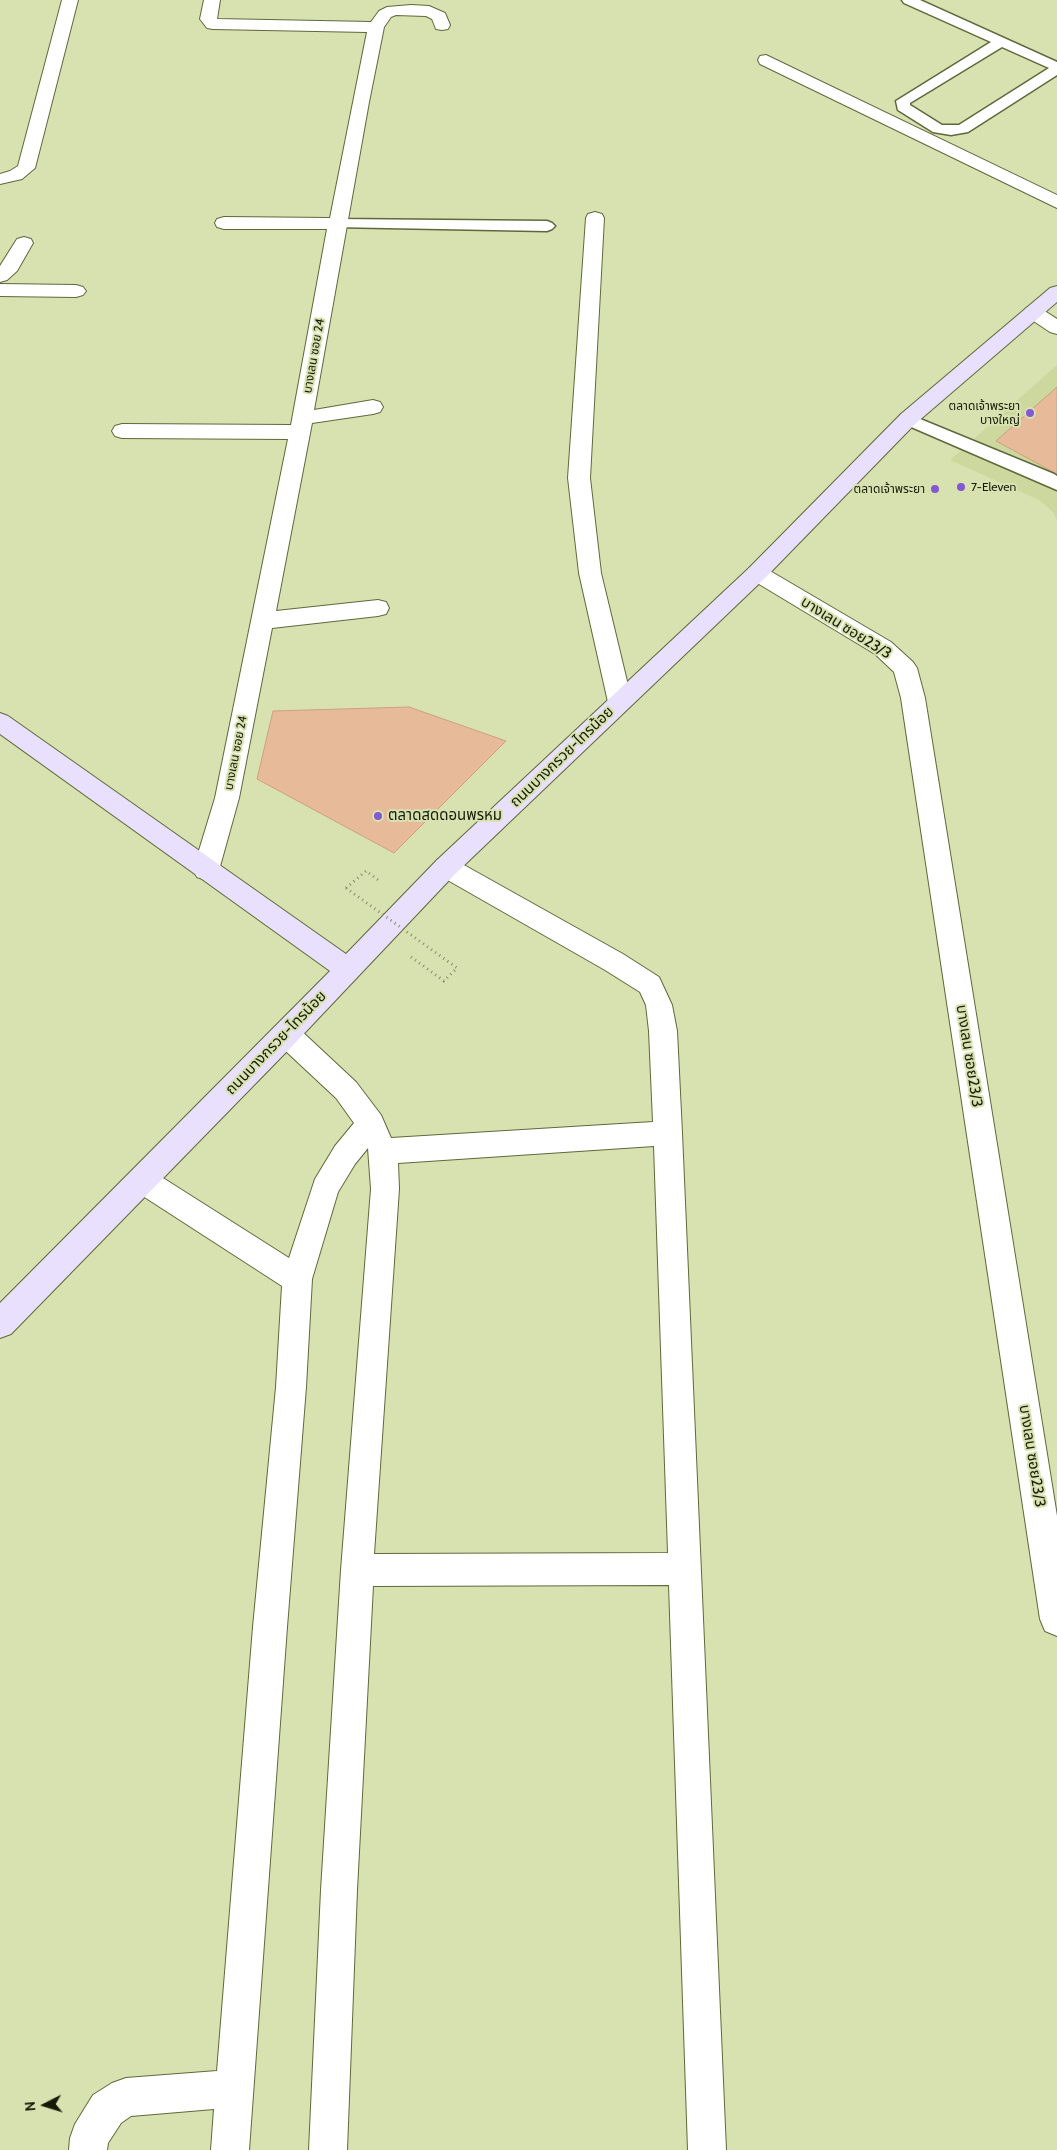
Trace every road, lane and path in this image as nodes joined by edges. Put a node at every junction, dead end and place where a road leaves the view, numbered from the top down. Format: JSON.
{"nodes":[{"id":1,"x":70,"y":0,"type":"edge"},
{"id":2,"x":212,"y":0,"type":"edge"},
{"id":3,"x":909,"y":0,"type":"edge"},
{"id":4,"x":442,"y":25,"type":"dead end"},
{"id":5,"x":376,"y":26,"type":"junction"},
{"id":6,"x":1001,"y":42,"type":"junction"},
{"id":7,"x":766,"y":60,"type":"dead end"},
{"id":8,"x":1057,"y":68,"type":"edge"},
{"id":9,"x":0,"y":179,"type":"edge"},
{"id":10,"x":1057,"y":202,"type":"edge"},
{"id":11,"x":595,"y":218,"type":"dead end"},
{"id":12,"x":224,"y":223,"type":"dead end"},
{"id":13,"x":338,"y":224,"type":"junction"},
{"id":14,"x":547,"y":226,"type":"dead end"},
{"id":15,"x":24,"y":243,"type":"dead end"},
{"id":16,"x":0,"y":276,"type":"edge"},
{"id":17,"x":0,"y":290,"type":"edge"},
{"id":18,"x":76,"y":291,"type":"dead end"},
{"id":19,"x":1057,"y":292,"type":"edge"},
{"id":20,"x":1033,"y":312,"type":"junction"},
{"id":21,"x":1057,"y":328,"type":"edge"},
{"id":22,"x":373,"y":407,"type":"dead end"},
{"id":23,"x":908,"y":419,"type":"junction"},
{"id":24,"x":301,"y":425,"type":"junction"},
{"id":25,"x":122,"y":431,"type":"dead end"},
{"id":26,"x":1057,"y":484,"type":"edge"},
{"id":27,"x":757,"y":573,"type":"junction"},
{"id":28,"x":378,"y":608,"type":"dead end"},
{"id":29,"x":262,"y":621,"type":"junction"},
{"id":30,"x":620,"y":702,"type":"junction"},
{"id":31,"x":0,"y":722,"type":"edge"},
{"id":32,"x":446,"y":868,"type":"junction"},
{"id":33,"x":206,"y":870,"type":"junction"},
{"id":34,"x":346,"y":888,"type":"dead end"},
{"id":35,"x":380,"y":934,"type":"junction"},
{"id":36,"x":347,"y":969,"type":"junction"},
{"id":37,"x":286,"y":1034,"type":"junction"},
{"id":38,"x":668,"y":1133,"type":"junction"},
{"id":39,"x":377,"y":1137,"type":"junction"},
{"id":40,"x":142,"y":1180,"type":"junction"},
{"id":41,"x":297,"y":1279,"type":"junction"},
{"id":42,"x":0,"y":1324,"type":"edge"},
{"id":43,"x":685,"y":1569,"type":"junction"},
{"id":44,"x":357,"y":1570,"type":"junction"},
{"id":45,"x":1057,"y":1618,"type":"edge"},
{"id":46,"x":233,"y":2089,"type":"junction"},
{"id":47,"x":88,"y":2150,"type":"edge"},
{"id":48,"x":230,"y":2150,"type":"edge"},
{"id":49,"x":328,"y":2150,"type":"edge"},
{"id":50,"x":707,"y":2150,"type":"edge"}],
"edges":[{"from":1,"to":9,"type":"street"},
{"from":2,"to":5,"type":"street"},
{"from":3,"to":6,"type":"lane"},
{"from":4,"to":5,"type":"street"},
{"from":5,"to":13,"type":"street","name":"บางเลน ซอย 24"},
{"from":6,"to":8,"type":"lane"},
{"from":6,"to":8,"type":"lane"},
{"from":7,"to":10,"type":"street"},
{"from":11,"to":30,"type":"street"},
{"from":12,"to":13,"type":"street"},
{"from":13,"to":14,"type":"lane"},
{"from":13,"to":24,"type":"street","name":"บางเลน ซอย 24"},
{"from":15,"to":16,"type":"street"},
{"from":17,"to":18,"type":"street"},
{"from":19,"to":20,"type":"main road","name":"ถนนบางกรวย-ไทรน้อย"},
{"from":20,"to":21,"type":"street"},
{"from":20,"to":23,"type":"main road","name":"ถนนบางกรวย-ไทรน้อย"},
{"from":22,"to":24,"type":"street"},
{"from":23,"to":26,"type":"lane"},
{"from":23,"to":27,"type":"main road","name":"ถนนบางกรวย-ไทรน้อย"},
{"from":24,"to":25,"type":"street"},
{"from":24,"to":29,"type":"street","name":"บางเลน ซอย 24"},
{"from":27,"to":30,"type":"main road","name":"ถนนบางกรวย-ไทรน้อย"},
{"from":27,"to":45,"type":"street","name":"บางเลน ซอย23/3"},
{"from":28,"to":29,"type":"street"},
{"from":29,"to":33,"type":"street","name":"บางเลน ซอย 24"},
{"from":30,"to":32,"type":"main road","name":"ถนนบางกรวย-ไทรน้อย"},
{"from":31,"to":33,"type":"main road"},
{"from":32,"to":35,"type":"main road","name":"ถนนบางกรวย-ไทรน้อย"},
{"from":32,"to":38,"type":"street"},
{"from":33,"to":36,"type":"main road"},
{"from":34,"to":35,"type":"path","bridge":true},
{"from":35,"to":36,"type":"main road","name":"ถนนบางกรวย-ไทรน้อย"},
{"from":36,"to":37,"type":"main road","name":"ถนนบางกรวย-ไทรน้อย"},
{"from":37,"to":39,"type":"street"},
{"from":37,"to":40,"type":"main road","name":"ถนนบางกรวย-ไทรน้อย"},
{"from":38,"to":39,"type":"street"},
{"from":38,"to":43,"type":"street"},
{"from":39,"to":41,"type":"street"},
{"from":39,"to":44,"type":"street"},
{"from":40,"to":41,"type":"street"},
{"from":40,"to":42,"type":"main road","name":"ถนนบางกรวย-ไทรน้อย"},
{"from":41,"to":46,"type":"street"},
{"from":43,"to":44,"type":"street"},
{"from":43,"to":50,"type":"street"},
{"from":44,"to":49,"type":"street"},
{"from":46,"to":47,"type":"street"},
{"from":46,"to":48,"type":"street"}]}
